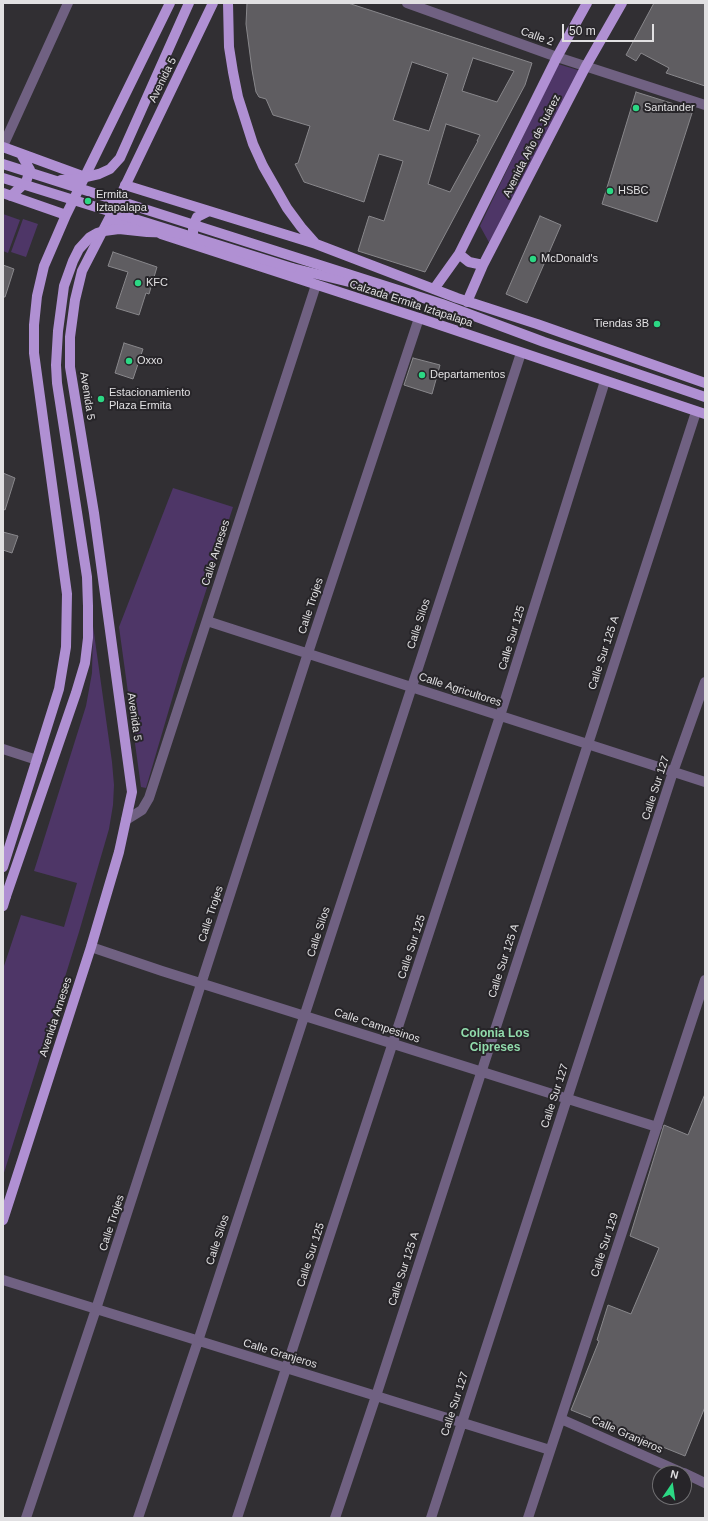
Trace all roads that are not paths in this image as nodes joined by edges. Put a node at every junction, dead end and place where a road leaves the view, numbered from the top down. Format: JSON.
{"nodes":[{"id":1,"x":68,"y":3,"type":"edge"},
{"id":2,"x":170,"y":3,"type":"edge"},
{"id":3,"x":189,"y":3,"type":"edge"},
{"id":4,"x":213,"y":3,"type":"edge"},
{"id":5,"x":228,"y":3,"type":"edge"},
{"id":6,"x":407,"y":3,"type":"edge"},
{"id":7,"x":587,"y":3,"type":"edge"},
{"id":8,"x":622,"y":3,"type":"edge"},
{"id":9,"x":557,"y":57,"type":"junction"},
{"id":10,"x":586,"y":66,"type":"junction"},
{"id":11,"x":705,"y":105,"type":"edge"},
{"id":12,"x":3,"y":147,"type":"edge"},
{"id":13,"x":21,"y":154,"type":"junction"},
{"id":14,"x":3,"y":164,"type":"edge"},
{"id":15,"x":44,"y":177,"type":"junction"},
{"id":16,"x":85,"y":177,"type":"junction"},
{"id":17,"x":3,"y":178,"type":"edge"},
{"id":18,"x":125,"y":184,"type":"junction"},
{"id":19,"x":7,"y":195,"type":"edge"},
{"id":20,"x":209,"y":211,"type":"junction"},
{"id":21,"x":66,"y":215,"type":"junction"},
{"id":22,"x":109,"y":219,"type":"junction"},
{"id":23,"x":176,"y":232,"type":"junction"},
{"id":24,"x":316,"y":244,"type":"junction"},
{"id":25,"x":200,"y":246,"type":"junction"},
{"id":26,"x":459,"y":254,"type":"junction"},
{"id":27,"x":483,"y":265,"type":"junction"},
{"id":28,"x":316,"y":285,"type":"junction"},
{"id":29,"x":434,"y":289,"type":"junction"},
{"id":30,"x":467,"y":302,"type":"junction"},
{"id":31,"x":419,"y":318,"type":"junction"},
{"id":32,"x":521,"y":353,"type":"junction"},
{"id":33,"x":605,"y":381,"type":"junction"},
{"id":34,"x":705,"y":383,"type":"edge"},
{"id":35,"x":705,"y":397,"type":"edge"},
{"id":36,"x":701,"y":413,"type":"edge"},
{"id":37,"x":207,"y":621,"type":"junction"},
{"id":38,"x":308,"y":653,"type":"junction"},
{"id":39,"x":705,"y":682,"type":"edge"},
{"id":40,"x":411,"y":687,"type":"junction"},
{"id":41,"x":500,"y":716,"type":"junction"},
{"id":42,"x":587,"y":744,"type":"junction"},
{"id":43,"x":3,"y":749,"type":"edge"},
{"id":44,"x":37,"y":760,"type":"junction"},
{"id":45,"x":673,"y":772,"type":"junction"},
{"id":46,"x":705,"y":782,"type":"edge"},
{"id":47,"x":126,"y":820,"type":"junction"},
{"id":48,"x":3,"y":867,"type":"edge"},
{"id":49,"x":4,"y":901,"type":"edge"},
{"id":50,"x":91,"y":947,"type":"junction"},
{"id":51,"x":705,"y":980,"type":"edge"},
{"id":52,"x":202,"y":983,"type":"junction"},
{"id":53,"x":304,"y":1016,"type":"junction"},
{"id":54,"x":392,"y":1044,"type":"junction"},
{"id":55,"x":481,"y":1072,"type":"junction"},
{"id":56,"x":567,"y":1099,"type":"junction"},
{"id":57,"x":657,"y":1127,"type":"junction"},
{"id":58,"x":3,"y":1220,"type":"edge"},
{"id":59,"x":3,"y":1280,"type":"edge"},
{"id":60,"x":96,"y":1309,"type":"junction"},
{"id":61,"x":198,"y":1341,"type":"junction"},
{"id":62,"x":286,"y":1368,"type":"junction"},
{"id":63,"x":376,"y":1396,"type":"junction"},
{"id":64,"x":560,"y":1419,"type":"junction"},
{"id":65,"x":462,"y":1423,"type":"junction"},
{"id":66,"x":550,"y":1450,"type":"junction"},
{"id":67,"x":666,"y":1465,"type":"edge"},
{"id":68,"x":692,"y":1476,"type":"edge"},
{"id":69,"x":705,"y":1482,"type":"edge"},
{"id":70,"x":26,"y":1518,"type":"edge"},
{"id":71,"x":138,"y":1518,"type":"edge"},
{"id":72,"x":237,"y":1518,"type":"edge"},
{"id":73,"x":335,"y":1518,"type":"edge"},
{"id":74,"x":431,"y":1518,"type":"edge"},
{"id":75,"x":528,"y":1518,"type":"edge"}],
"edges":[{"from":1,"to":12,"type":"street"},
{"from":2,"to":16,"type":"main road"},
{"from":3,"to":15,"type":"main road","bridge":true},
{"from":4,"to":18,"type":"main road","name":"Avenida 5"},
{"from":5,"to":24,"type":"main road"},
{"from":6,"to":9,"type":"street","name":"Calle 2"},
{"from":7,"to":9,"type":"main road","name":"Avenida Año de Juárez"},
{"from":8,"to":10,"type":"main road","name":"Avenida Año de Juárez"},
{"from":9,"to":10,"type":"street","name":"Calle 2"},
{"from":9,"to":26,"type":"main road","name":"Avenida Año de Juárez"},
{"from":10,"to":11,"type":"street","name":"Calle 2"},
{"from":10,"to":27,"type":"main road","name":"Avenida Año de Juárez"},
{"from":12,"to":13,"type":"main road"},
{"from":13,"to":16,"type":"main road"},
{"from":13,"to":19,"type":"main road"},
{"from":14,"to":15,"type":"main road","name":"Calzada Ermita Iztapalapa","bridge":true},
{"from":15,"to":35,"type":"main road","name":"Calzada Ermita Iztapalapa","bridge":true},
{"from":16,"to":21,"type":"main road"},
{"from":17,"to":23,"type":"main road","name":"Calzada Ermita Iztapalapa","bridge":true},
{"from":18,"to":20,"type":"main road","name":"Calzada Ermita Iztapalapa"},
{"from":18,"to":22,"type":"main road","name":"Avenida 5"},
{"from":19,"to":21,"type":"main road"},
{"from":20,"to":24,"type":"main road","name":"Calzada Ermita Iztapalapa"},
{"from":20,"to":25,"type":"main road"},
{"from":21,"to":44,"type":"main road"},
{"from":22,"to":25,"type":"main road","name":"Calzada Ermita Iztapalapa"},
{"from":22,"to":47,"type":"main road","name":"Avenida 5"},
{"from":23,"to":29,"type":"main road","name":"Calzada Ermita Iztapalapa","bridge":true},
{"from":23,"to":49,"type":"main road","bridge":true},
{"from":24,"to":29,"type":"main road","name":"Calzada Ermita Iztapalapa"},
{"from":25,"to":28,"type":"main road","name":"Calzada Ermita Iztapalapa"},
{"from":26,"to":27,"type":"main road"},
{"from":26,"to":29,"type":"main road","name":"Avenida Año de Juárez"},
{"from":27,"to":30,"type":"main road","name":"Avenida Año de Juárez"},
{"from":28,"to":31,"type":"main road","name":"Calzada Ermita Iztapalapa"},
{"from":28,"to":37,"type":"street","name":"Calle Arneses"},
{"from":29,"to":30,"type":"main road","name":"Calzada Ermita Iztapalapa"},
{"from":30,"to":34,"type":"main road","name":"Calzada Ermita Iztapalapa"},
{"from":31,"to":32,"type":"main road","name":"Calzada Ermita Iztapalapa"},
{"from":31,"to":38,"type":"street","name":"Calle Trojes"},
{"from":32,"to":33,"type":"main road","name":"Calzada Ermita Iztapalapa"},
{"from":32,"to":40,"type":"street","name":"Calle Silos"},
{"from":33,"to":36,"type":"main road","name":"Calzada Ermita Iztapalapa"},
{"from":33,"to":41,"type":"street","name":"Calle Sur 125"},
{"from":36,"to":42,"type":"street","name":"Calle Sur 125 A"},
{"from":37,"to":38,"type":"street","name":"Calle Agricultores"},
{"from":37,"to":47,"type":"street","name":"Calle Arneses"},
{"from":38,"to":40,"type":"street","name":"Calle Agricultores"},
{"from":38,"to":52,"type":"street","name":"Calle Trojes"},
{"from":39,"to":45,"type":"street","name":"Calle Sur 127"},
{"from":40,"to":41,"type":"street","name":"Calle Agricultores"},
{"from":40,"to":53,"type":"street","name":"Calle Silos"},
{"from":41,"to":42,"type":"street","name":"Calle Agricultores"},
{"from":41,"to":54,"type":"street","name":"Calle Sur 125"},
{"from":42,"to":45,"type":"street","name":"Calle Agricultores"},
{"from":42,"to":55,"type":"street","name":"Calle Sur 125 A"},
{"from":43,"to":44,"type":"street"},
{"from":44,"to":48,"type":"main road"},
{"from":45,"to":46,"type":"street","name":"Calle Agricultores"},
{"from":45,"to":56,"type":"street","name":"Calle Sur 127"},
{"from":47,"to":50,"type":"main road","name":"Avenida Arneses"},
{"from":50,"to":52,"type":"street","name":"Calle Campesinos"},
{"from":50,"to":58,"type":"main road","name":"Avenida Arneses"},
{"from":51,"to":57,"type":"street","name":"Calle Sur 129"},
{"from":52,"to":53,"type":"street","name":"Calle Campesinos"},
{"from":52,"to":60,"type":"street","name":"Calle Trojes"},
{"from":53,"to":54,"type":"street","name":"Calle Campesinos"},
{"from":53,"to":61,"type":"street","name":"Calle Silos"},
{"from":54,"to":55,"type":"street","name":"Calle Campesinos"},
{"from":54,"to":62,"type":"street","name":"Calle Sur 125"},
{"from":55,"to":56,"type":"street","name":"Calle Campesinos"},
{"from":55,"to":63,"type":"street","name":"Calle Sur 125 A"},
{"from":56,"to":57,"type":"street","name":"Calle Campesinos"},
{"from":56,"to":65,"type":"street","name":"Calle Sur 127"},
{"from":57,"to":64,"type":"street","name":"Calle Sur 129"},
{"from":59,"to":60,"type":"street","name":"Calle Granjeros"},
{"from":60,"to":61,"type":"street","name":"Calle Granjeros"},
{"from":60,"to":70,"type":"street","name":"Calle Trojes"},
{"from":61,"to":62,"type":"street","name":"Calle Granjeros"},
{"from":61,"to":71,"type":"street","name":"Calle Silos"},
{"from":62,"to":63,"type":"street","name":"Calle Granjeros"},
{"from":62,"to":72,"type":"street","name":"Calle Sur 125"},
{"from":63,"to":65,"type":"street","name":"Calle Granjeros"},
{"from":63,"to":73,"type":"street","name":"Calle Sur 125 A"},
{"from":64,"to":66,"type":"street","name":"Calle Sur 129"},
{"from":64,"to":67,"type":"street","name":"Calle Granjeros"},
{"from":65,"to":66,"type":"street","name":"Calle Granjeros"},
{"from":65,"to":74,"type":"street","name":"Calle Sur 127"},
{"from":66,"to":75,"type":"street","name":"Calle Sur 129"},
{"from":68,"to":69,"type":"street","name":"Calle Granjeros"}]}
